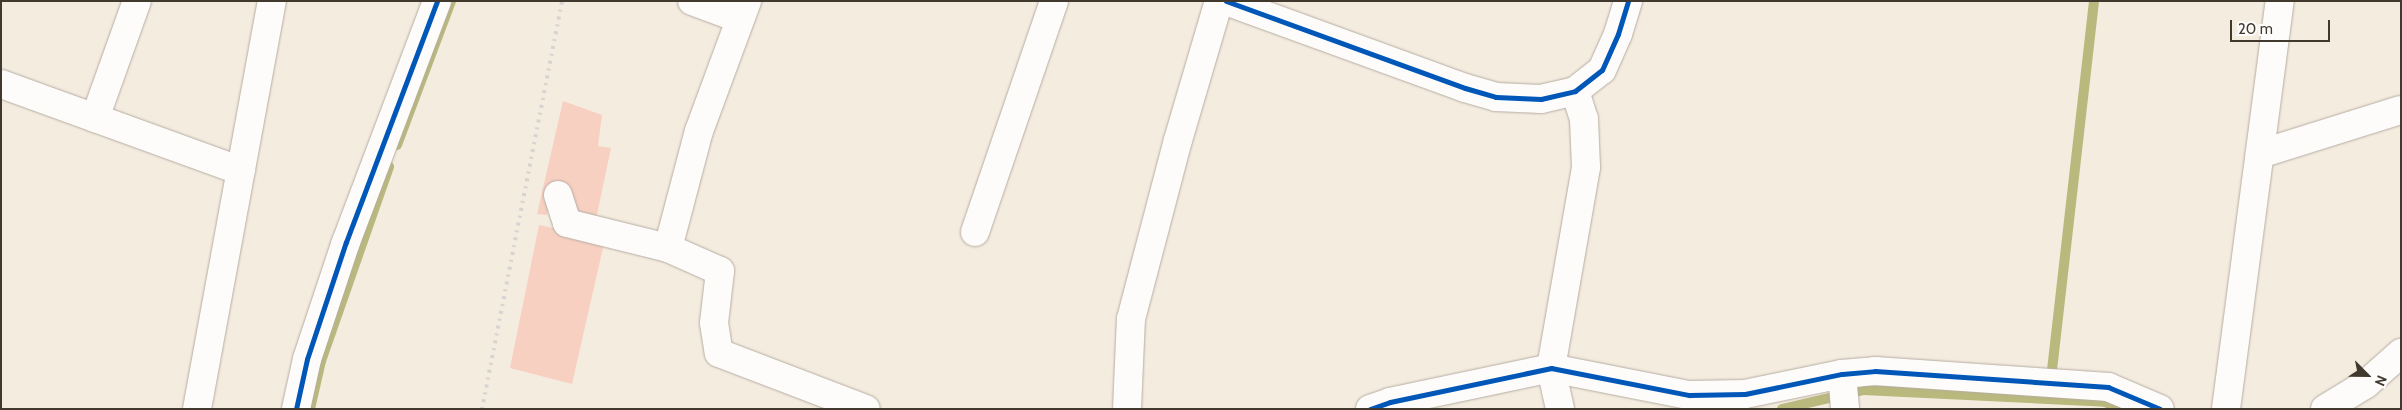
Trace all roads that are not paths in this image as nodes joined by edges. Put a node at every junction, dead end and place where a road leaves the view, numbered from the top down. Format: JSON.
{"nodes":[{"id":1,"x":137,"y":1,"type":"edge"},
{"id":2,"x":272,"y":1,"type":"edge"},
{"id":3,"x":438,"y":1,"type":"edge"},
{"id":4,"x":692,"y":1,"type":"edge"},
{"id":5,"x":1054,"y":1,"type":"edge"},
{"id":6,"x":1219,"y":1,"type":"edge"},
{"id":7,"x":1226,"y":1,"type":"edge"},
{"id":8,"x":1628,"y":1,"type":"edge"},
{"id":9,"x":2280,"y":1,"type":"edge"},
{"id":10,"x":743,"y":10,"type":"edge"},
{"id":11,"x":1,"y":84,"type":"edge"},
{"id":12,"x":1575,"y":91,"type":"junction"},
{"id":13,"x":2400,"y":110,"type":"edge"},
{"id":14,"x":95,"y":118,"type":"junction"},
{"id":15,"x":2260,"y":154,"type":"junction"},
{"id":16,"x":241,"y":171,"type":"junction"},
{"id":17,"x":558,"y":195,"type":"dead end"},
{"id":18,"x":975,"y":232,"type":"dead end"},
{"id":19,"x":668,"y":248,"type":"junction"},
{"id":20,"x":2401,"y":353,"type":"edge"},
{"id":21,"x":1551,"y":368,"type":"junction"},
{"id":22,"x":1843,"y":392,"type":"edge"},
{"id":23,"x":1384,"y":406,"type":"edge"},
{"id":24,"x":197,"y":409,"type":"edge"},
{"id":25,"x":296,"y":409,"type":"edge"},
{"id":26,"x":866,"y":409,"type":"edge"},
{"id":27,"x":1127,"y":409,"type":"edge"},
{"id":28,"x":1560,"y":409,"type":"edge"},
{"id":29,"x":2160,"y":409,"type":"edge"},
{"id":30,"x":2226,"y":409,"type":"edge"},
{"id":31,"x":2325,"y":409,"type":"edge"}],
"edges":[{"from":1,"to":14,"type":"street"},
{"from":2,"to":16,"type":"street"},
{"from":3,"to":25,"type":"street"},
{"from":4,"to":10,"type":"street"},
{"from":5,"to":18,"type":"street"},
{"from":6,"to":27,"type":"street"},
{"from":7,"to":12,"type":"street"},
{"from":8,"to":12,"type":"street"},
{"from":9,"to":15,"type":"street"},
{"from":10,"to":19,"type":"street"},
{"from":11,"to":14,"type":"street"},
{"from":12,"to":21,"type":"street"},
{"from":13,"to":15,"type":"street"},
{"from":14,"to":16,"type":"street"},
{"from":15,"to":30,"type":"street"},
{"from":16,"to":24,"type":"street"},
{"from":17,"to":19,"type":"street"},
{"from":19,"to":26,"type":"street"},
{"from":20,"to":31,"type":"street"},
{"from":21,"to":22,"type":"street"},
{"from":21,"to":23,"type":"street"},
{"from":21,"to":28,"type":"street"},
{"from":22,"to":29,"type":"street"}]}
